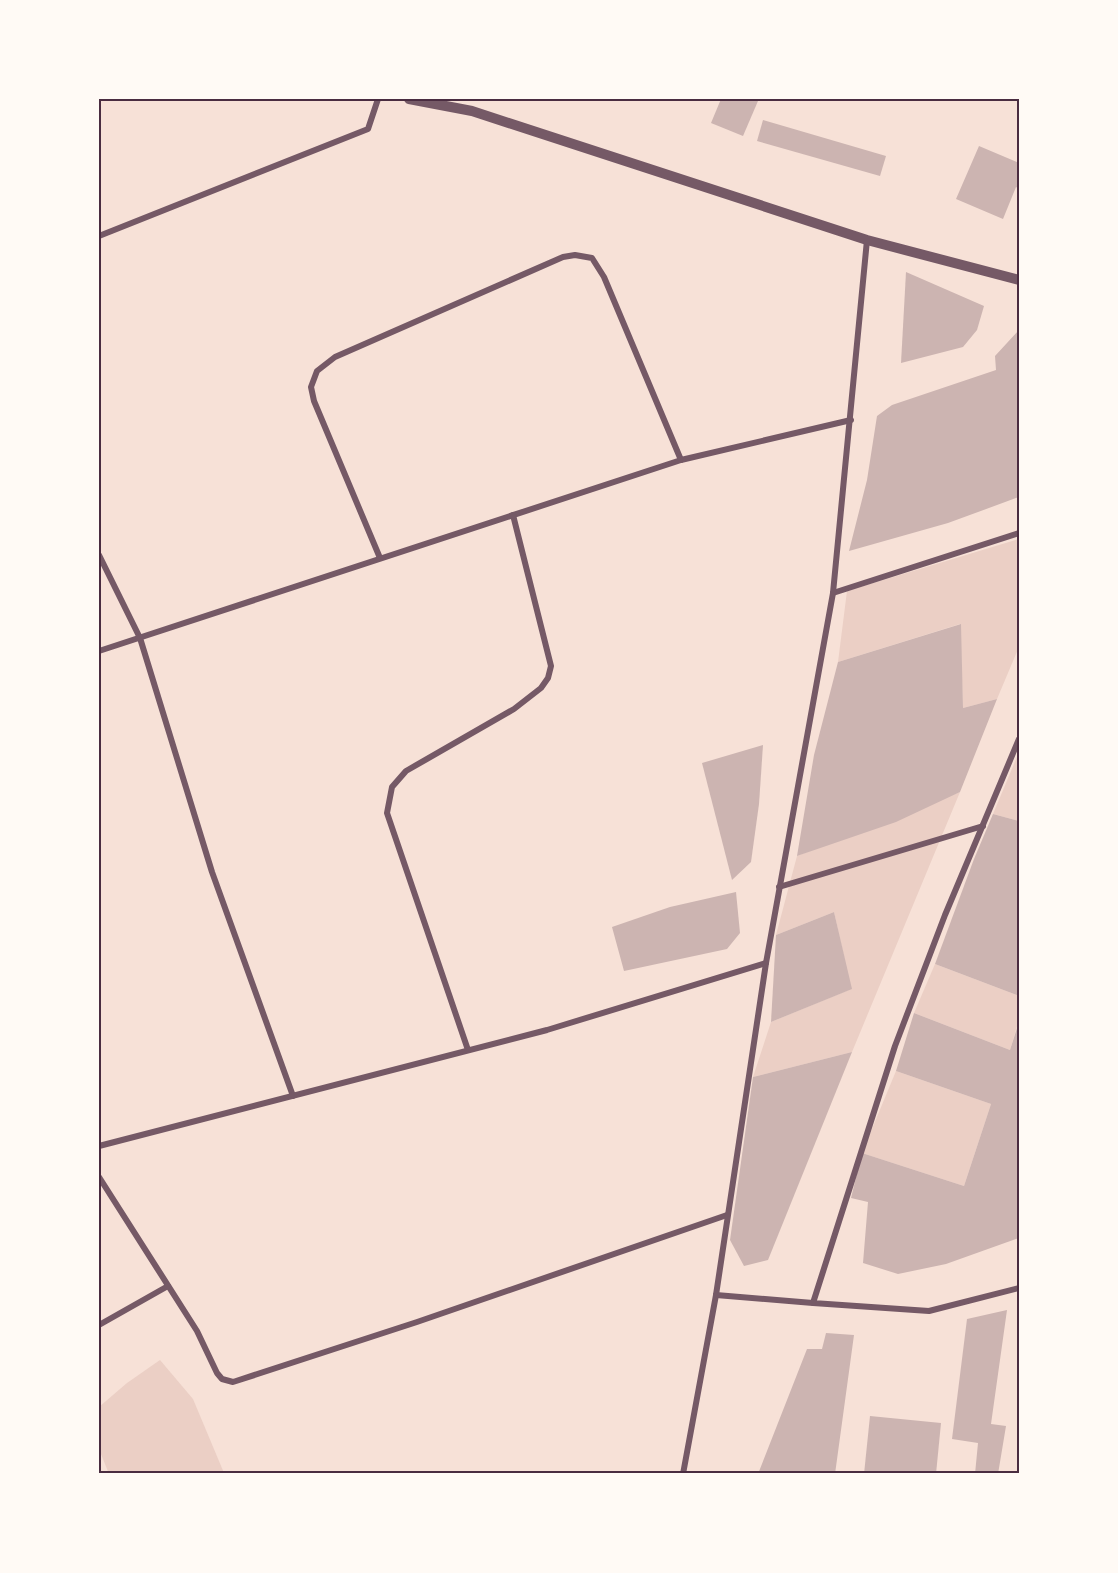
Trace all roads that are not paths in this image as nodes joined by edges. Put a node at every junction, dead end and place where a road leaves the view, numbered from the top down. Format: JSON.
{"nodes":[{"id":1,"x":378,"y":99,"type":"edge"},
{"id":2,"x":409,"y":99,"type":"edge"},
{"id":3,"x":99,"y":236,"type":"edge"},
{"id":4,"x":867,"y":240,"type":"junction"},
{"id":5,"x":1019,"y":280,"type":"edge"},
{"id":6,"x":851,"y":420,"type":"junction"},
{"id":7,"x":681,"y":460,"type":"junction"},
{"id":8,"x":513,"y":515,"type":"junction"},
{"id":9,"x":1019,"y":533,"type":"edge"},
{"id":10,"x":99,"y":555,"type":"edge"},
{"id":11,"x":380,"y":558,"type":"junction"},
{"id":12,"x":833,"y":593,"type":"junction"},
{"id":13,"x":140,"y":638,"type":"junction"},
{"id":14,"x":99,"y":651,"type":"edge"},
{"id":15,"x":1019,"y":740,"type":"edge"},
{"id":16,"x":982,"y":826,"type":"junction"},
{"id":17,"x":779,"y":887,"type":"junction"},
{"id":18,"x":766,"y":963,"type":"junction"},
{"id":19,"x":468,"y":1050,"type":"junction"},
{"id":20,"x":293,"y":1096,"type":"junction"},
{"id":21,"x":99,"y":1146,"type":"edge"},
{"id":22,"x":99,"y":1177,"type":"edge"},
{"id":23,"x":727,"y":1215,"type":"junction"},
{"id":24,"x":168,"y":1286,"type":"junction"},
{"id":25,"x":1019,"y":1288,"type":"edge"},
{"id":26,"x":716,"y":1295,"type":"junction"},
{"id":27,"x":813,"y":1304,"type":"junction"},
{"id":28,"x":99,"y":1325,"type":"edge"},
{"id":29,"x":683,"y":1474,"type":"edge"}],
"edges":[{"from":1,"to":3,"type":"street"},
{"from":2,"to":4,"type":"street"},
{"from":4,"to":5,"type":"street"},
{"from":4,"to":6,"type":"street"},
{"from":6,"to":7,"type":"street"},
{"from":6,"to":12,"type":"street"},
{"from":7,"to":8,"type":"street"},
{"from":7,"to":11,"type":"street"},
{"from":8,"to":11,"type":"street"},
{"from":8,"to":19,"type":"street"},
{"from":9,"to":12,"type":"street"},
{"from":10,"to":13,"type":"street"},
{"from":11,"to":13,"type":"street"},
{"from":12,"to":17,"type":"street"},
{"from":13,"to":14,"type":"street"},
{"from":13,"to":20,"type":"street"},
{"from":15,"to":16,"type":"street"},
{"from":16,"to":17,"type":"street"},
{"from":16,"to":27,"type":"street"},
{"from":17,"to":18,"type":"street"},
{"from":18,"to":19,"type":"street"},
{"from":18,"to":23,"type":"street"},
{"from":19,"to":20,"type":"street"},
{"from":20,"to":21,"type":"street"},
{"from":22,"to":24,"type":"street"},
{"from":23,"to":24,"type":"street"},
{"from":23,"to":26,"type":"street"},
{"from":24,"to":28,"type":"street"},
{"from":25,"to":27,"type":"street"},
{"from":26,"to":27,"type":"street"},
{"from":26,"to":29,"type":"street"}]}
